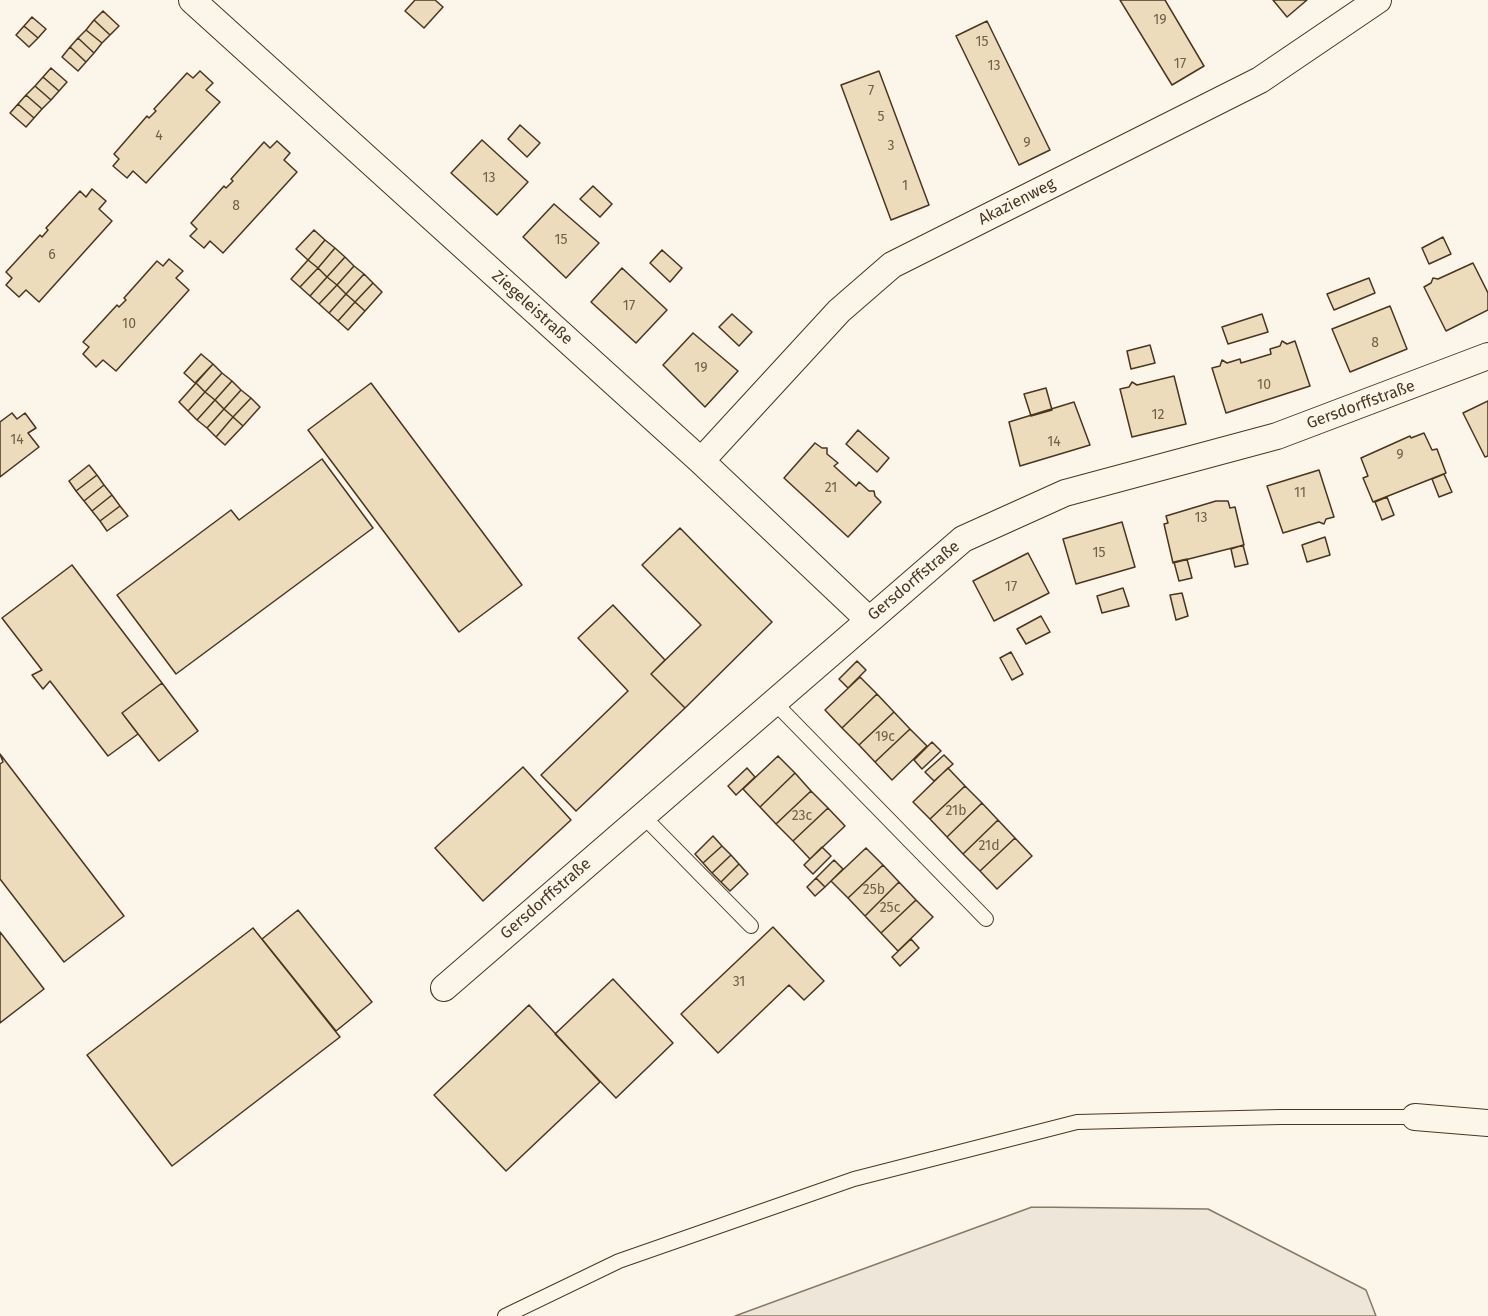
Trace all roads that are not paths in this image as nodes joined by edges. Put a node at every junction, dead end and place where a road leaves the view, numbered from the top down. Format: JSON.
{"nodes":[{"id":1,"x":1378,"y":0,"type":"edge"},
{"id":2,"x":204,"y":4,"type":"edge"},
{"id":3,"x":1488,"y":356,"type":"edge"},
{"id":4,"x":701,"y":461,"type":"junction"},
{"id":5,"x":868,"y":620,"type":"junction"},
{"id":6,"x":774,"y":702,"type":"junction"},
{"id":7,"x":642,"y":816,"type":"junction"},
{"id":8,"x":986,"y":919,"type":"dead end"},
{"id":9,"x":751,"y":926,"type":"dead end"},
{"id":10,"x":444,"y":988,"type":"dead end"},
{"id":11,"x":1415,"y":1117,"type":"joint"},
{"id":12,"x":1488,"y":1123,"type":"edge"},
{"id":13,"x":506,"y":1316,"type":"edge"}],
"edges":[{"from":1,"to":4,"type":"street","name":"Akazienweg"},
{"from":2,"to":4,"type":"street","name":"Ziegeleistraße"},
{"from":3,"to":5,"type":"street","name":"Gersdorffstraße"},
{"from":4,"to":5,"type":"street","name":"Ziegeleistraße"},
{"from":5,"to":6,"type":"street","name":"Gersdorffstraße"},
{"from":6,"to":7,"type":"street","name":"Gersdorffstraße"},
{"from":6,"to":8,"type":"lane"},
{"from":7,"to":9,"type":"lane"},
{"from":7,"to":10,"type":"street","name":"Gersdorffstraße"},
{"from":11,"to":12,"type":"street"},
{"from":11,"to":13,"type":"lane"}]}
